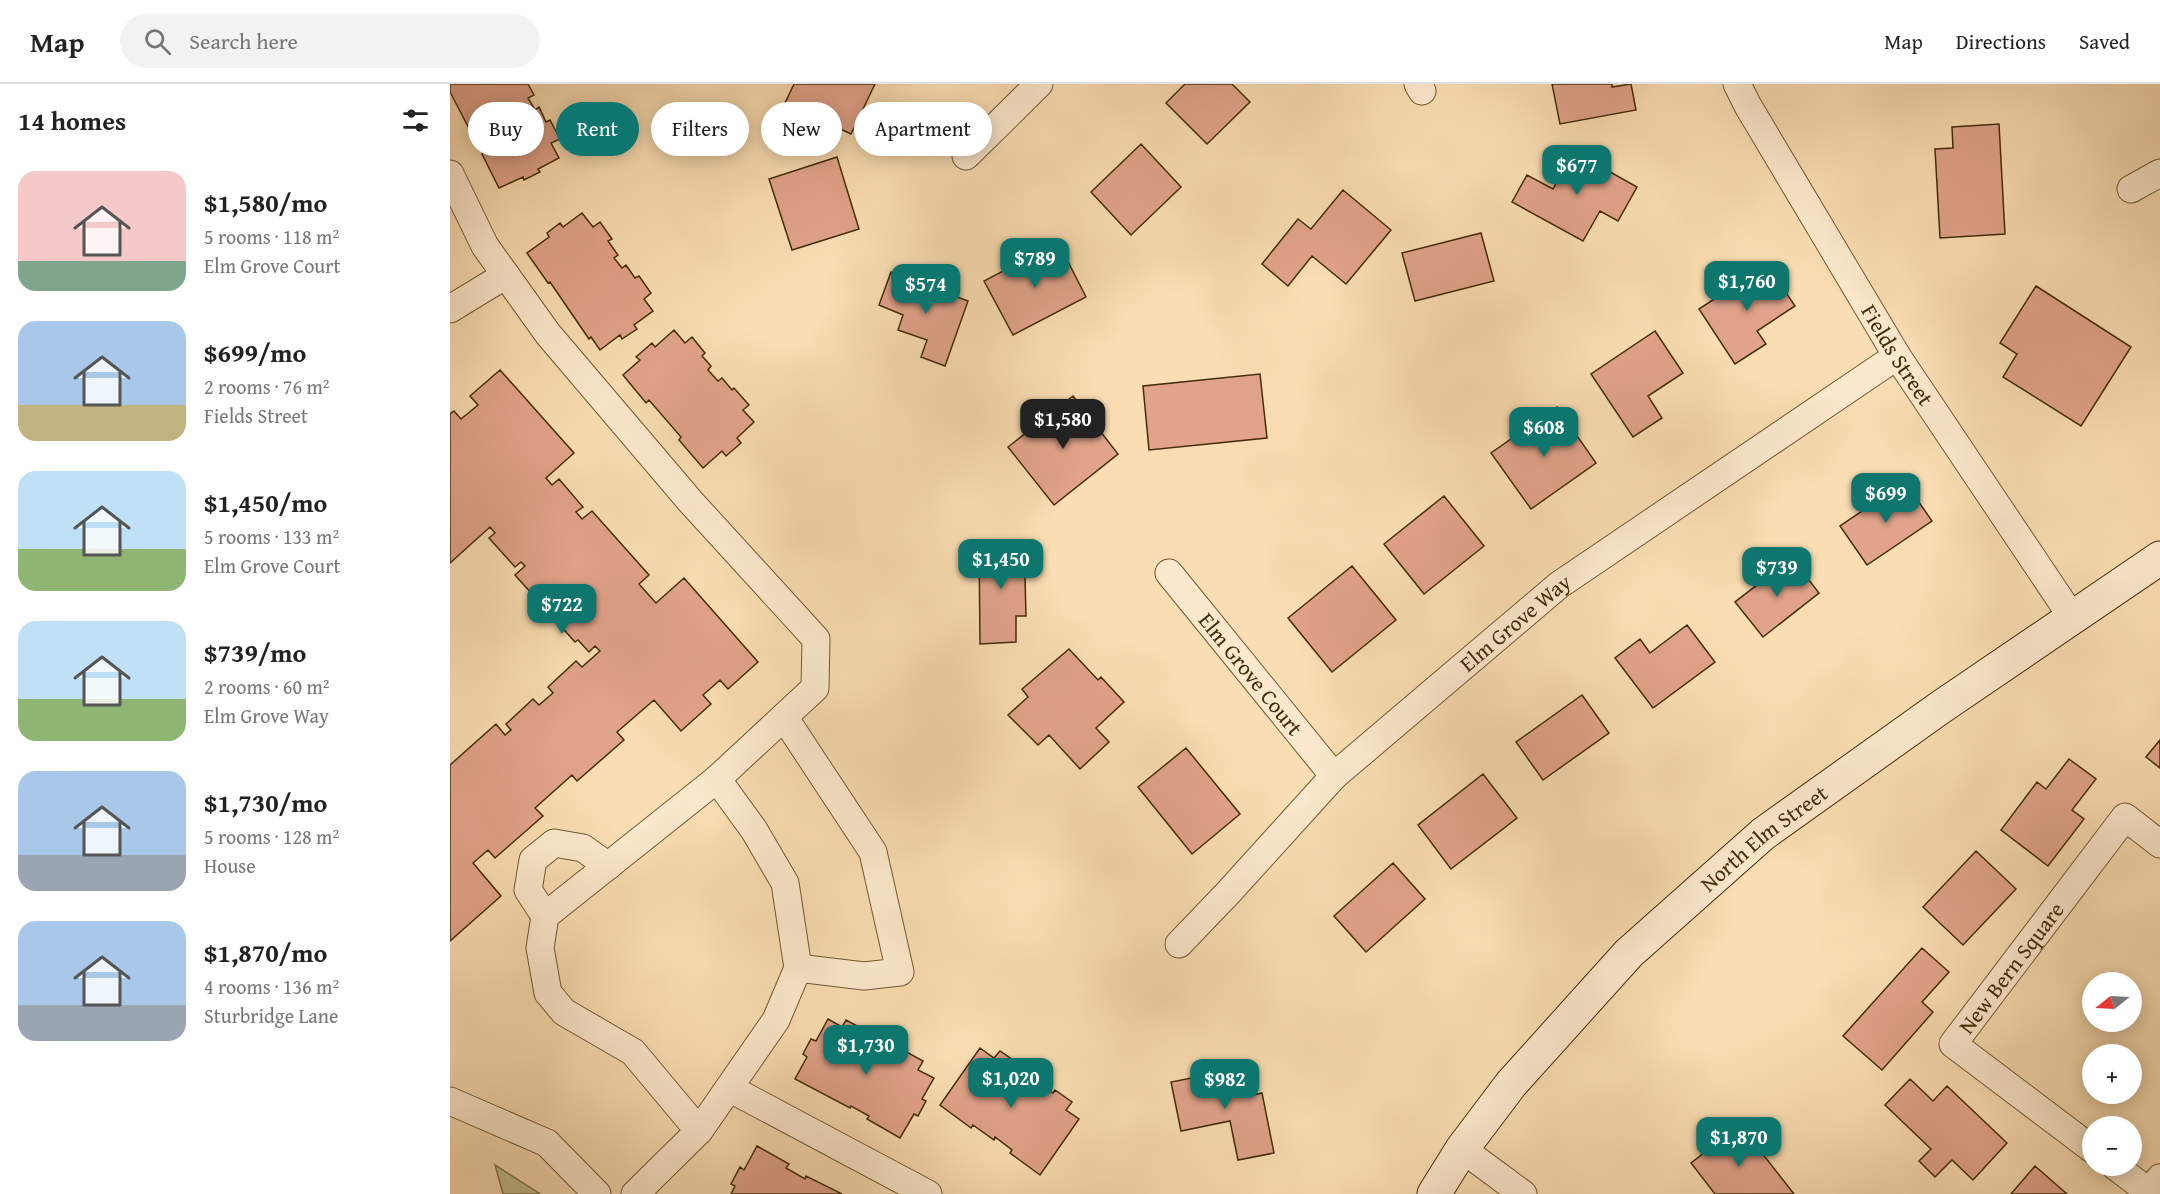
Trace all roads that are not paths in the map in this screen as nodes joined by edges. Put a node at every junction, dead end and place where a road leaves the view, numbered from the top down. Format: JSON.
{"nodes":[{"id":1,"x":1039,"y":84,"type":"edge"},
{"id":2,"x":1737,"y":84,"type":"edge"},
{"id":3,"x":992,"y":130,"type":"edge"},
{"id":4,"x":2160,"y":173,"type":"edge"},
{"id":5,"x":450,"y":174,"type":"edge"},
{"id":6,"x":2131,"y":189,"type":"dead end"},
{"id":7,"x":506,"y":274,"type":"junction"},
{"id":8,"x":450,"y":309,"type":"edge"},
{"id":9,"x":1898,"y":356,"type":"junction"},
{"id":10,"x":2160,"y":558,"type":"edge"},
{"id":11,"x":1169,"y":573,"type":"dead end"},
{"id":12,"x":2072,"y":617,"type":"junction"},
{"id":13,"x":784,"y":717,"type":"junction"},
{"id":14,"x":1334,"y":776,"type":"junction"},
{"id":15,"x":717,"y":779,"type":"junction"},
{"id":16,"x":2160,"y":844,"type":"edge"},
{"id":17,"x":608,"y":866,"type":"junction"},
{"id":18,"x":545,"y":916,"type":"junction"},
{"id":19,"x":1179,"y":944,"type":"dead end"},
{"id":20,"x":798,"y":968,"type":"junction"},
{"id":21,"x":729,"y":1088,"type":"junction"},
{"id":22,"x":450,"y":1101,"type":"edge"},
{"id":23,"x":699,"y":1131,"type":"junction"},
{"id":24,"x":2082,"y":1141,"type":"edge"},
{"id":25,"x":1462,"y":1149,"type":"junction"},
{"id":26,"x":2128,"y":1176,"type":"edge"},
{"id":27,"x":2160,"y":1178,"type":"edge"},
{"id":28,"x":597,"y":1194,"type":"edge"},
{"id":29,"x":635,"y":1194,"type":"edge"},
{"id":30,"x":928,"y":1194,"type":"edge"},
{"id":31,"x":1434,"y":1194,"type":"edge"},
{"id":32,"x":1523,"y":1194,"type":"edge"}],
"edges":[{"from":1,"to":3,"type":"street"},
{"from":2,"to":9,"type":"street","name":"Fields Street"},
{"from":4,"to":6,"type":"street"},
{"from":5,"to":7,"type":"street"},
{"from":7,"to":8,"type":"street"},
{"from":7,"to":13,"type":"street"},
{"from":9,"to":12,"type":"street","name":"Fields Street"},
{"from":9,"to":14,"type":"street","name":"Elm Grove Way"},
{"from":10,"to":12,"type":"main road","name":"North Elm Street"},
{"from":11,"to":14,"type":"street","name":"Elm Grove Court"},
{"from":12,"to":25,"type":"main road","name":"North Elm Street"},
{"from":13,"to":15,"type":"street"},
{"from":13,"to":20,"type":"street"},
{"from":14,"to":19,"type":"street","name":"Elm Grove Way"},
{"from":15,"to":17,"type":"street"},
{"from":15,"to":20,"type":"street"},
{"from":16,"to":24,"type":"street","name":"New Bern Square"},
{"from":17,"to":18,"type":"street"},
{"from":17,"to":18,"type":"street"},
{"from":18,"to":23,"type":"street"},
{"from":20,"to":21,"type":"street"},
{"from":21,"to":23,"type":"street"},
{"from":21,"to":30,"type":"street"},
{"from":22,"to":28,"type":"street"},
{"from":23,"to":29,"type":"street"},
{"from":25,"to":31,"type":"main road","name":"North Elm Street"},
{"from":25,"to":32,"type":"street"},
{"from":26,"to":27,"type":"street"}]}
